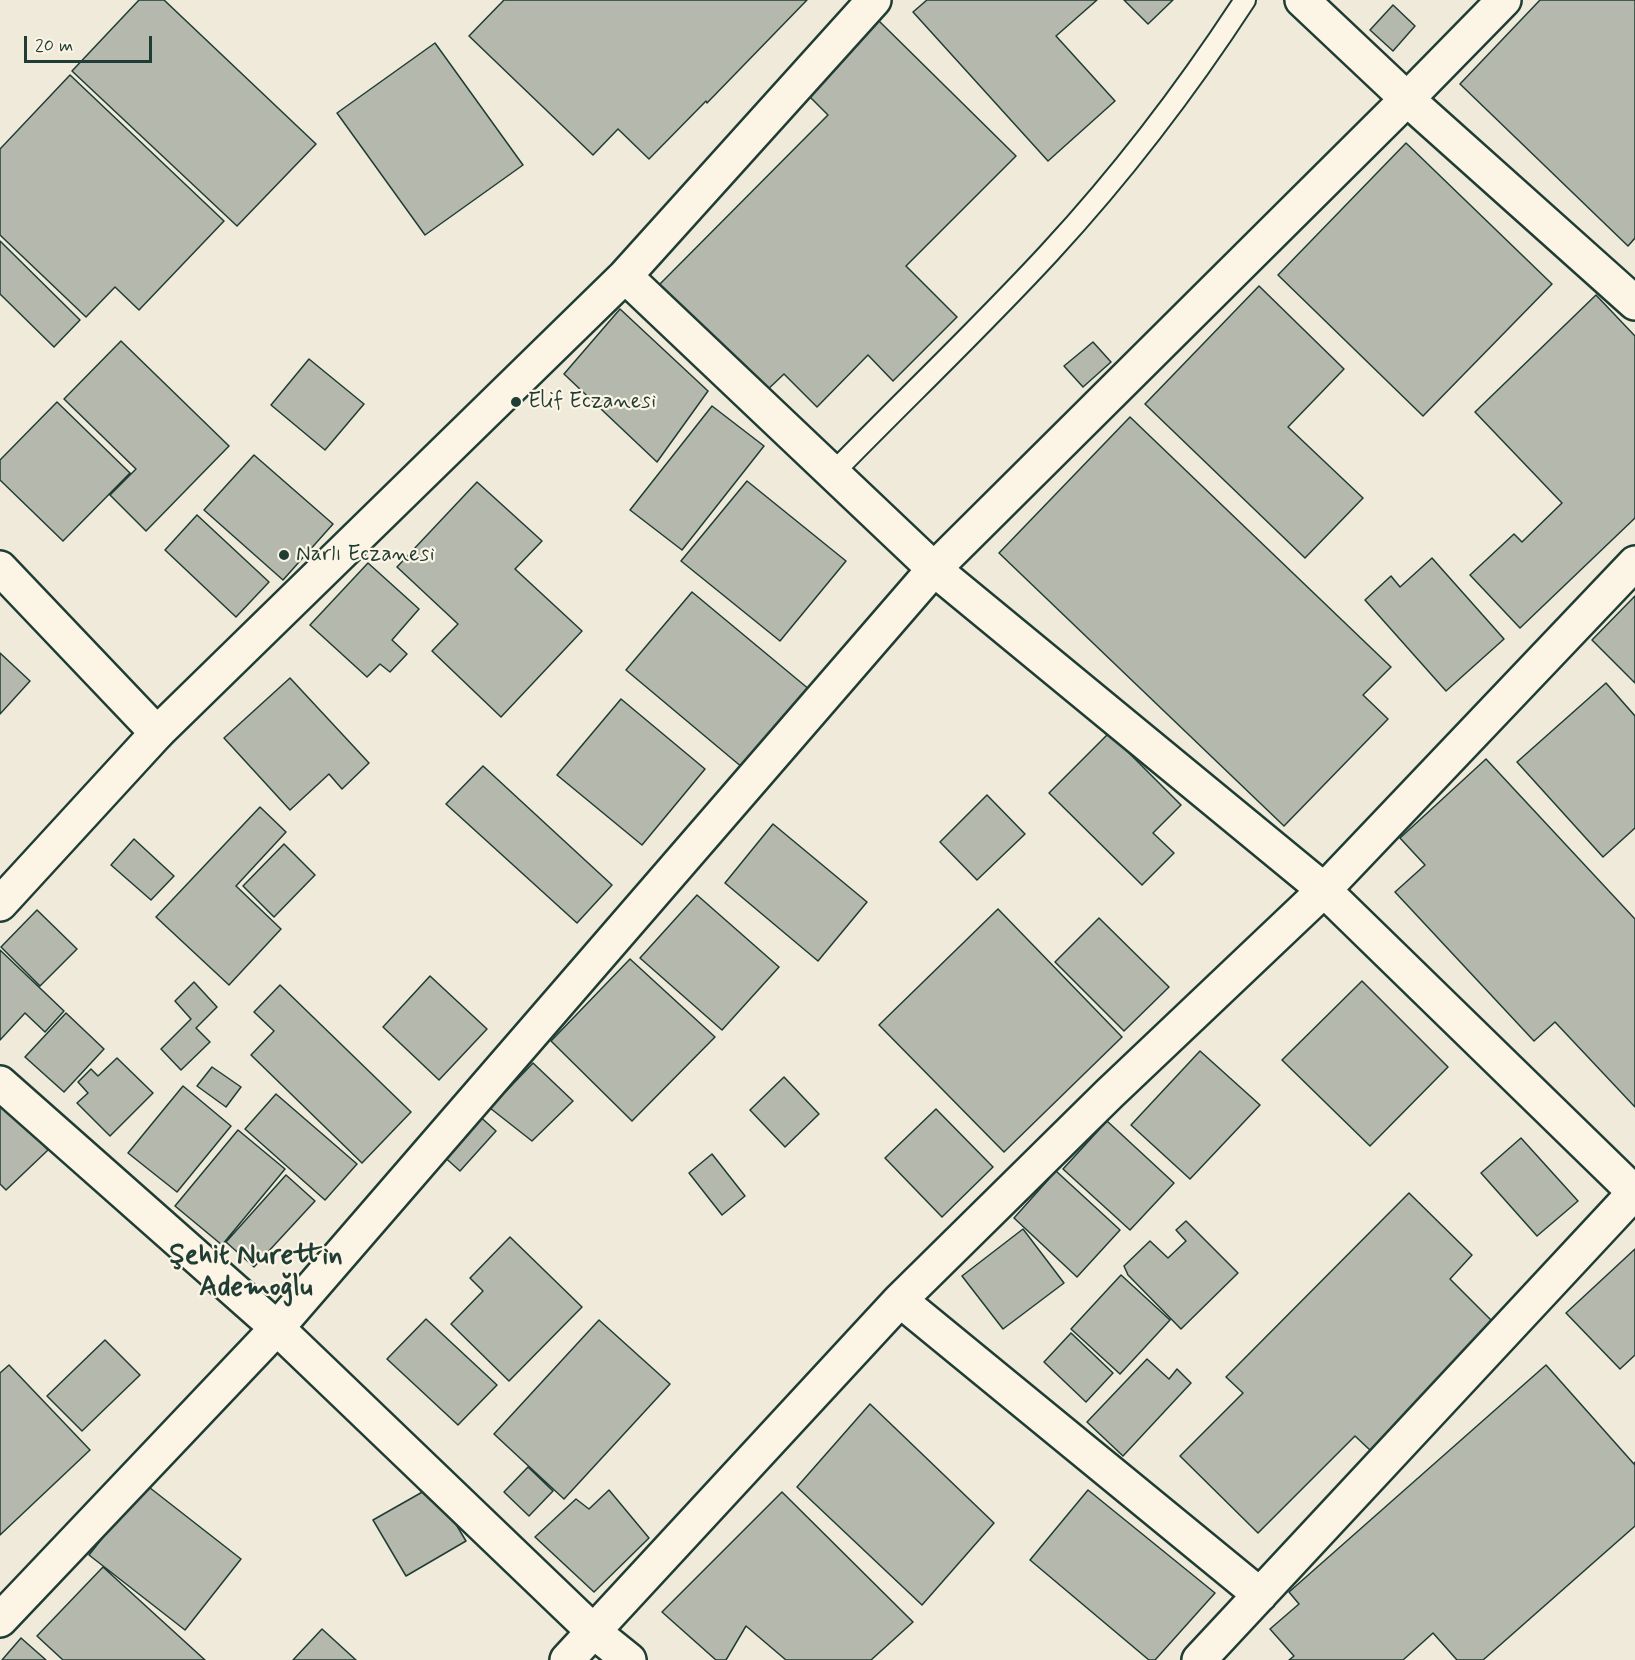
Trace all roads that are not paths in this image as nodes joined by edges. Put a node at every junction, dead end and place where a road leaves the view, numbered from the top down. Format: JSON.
{"nodes":[{"id":1,"x":874,"y":0,"type":"edge"},
{"id":2,"x":1245,"y":0,"type":"edge"},
{"id":3,"x":1302,"y":0,"type":"edge"},
{"id":4,"x":1504,"y":0,"type":"edge"},
{"id":5,"x":1407,"y":99,"type":"junction"},
{"id":6,"x":626,"y":276,"type":"junction"},
{"id":7,"x":1635,"y":303,"type":"edge"},
{"id":8,"x":833,"y":473,"type":"junction"},
{"id":9,"x":1635,"y":562,"type":"edge"},
{"id":10,"x":0,"y":568,"type":"edge"},
{"id":11,"x":934,"y":569,"type":"junction"},
{"id":12,"x":157,"y":733,"type":"junction"},
{"id":13,"x":1324,"y":890,"type":"junction"},
{"id":14,"x":0,"y":904,"type":"edge"},
{"id":15,"x":0,"y":1083,"type":"edge"},
{"id":16,"x":1635,"y":1192,"type":"edge"},
{"id":17,"x":900,"y":1300,"type":"junction"},
{"id":18,"x":277,"y":1328,"type":"junction"},
{"id":19,"x":1260,"y":1595,"type":"junction"},
{"id":20,"x":0,"y":1620,"type":"edge"},
{"id":21,"x":593,"y":1631,"type":"junction"},
{"id":22,"x":567,"y":1660,"type":"edge"},
{"id":23,"x":628,"y":1660,"type":"edge"},
{"id":24,"x":1200,"y":1660,"type":"edge"}],
"edges":[{"from":1,"to":6,"type":"street"},
{"from":2,"to":8,"type":"lane"},
{"from":3,"to":5,"type":"street"},
{"from":4,"to":5,"type":"street"},
{"from":5,"to":7,"type":"street"},
{"from":5,"to":11,"type":"street"},
{"from":6,"to":8,"type":"street"},
{"from":6,"to":12,"type":"street"},
{"from":8,"to":11,"type":"street"},
{"from":9,"to":13,"type":"street"},
{"from":10,"to":12,"type":"street"},
{"from":11,"to":13,"type":"street"},
{"from":11,"to":18,"type":"street"},
{"from":12,"to":14,"type":"street"},
{"from":13,"to":16,"type":"street"},
{"from":13,"to":17,"type":"street"},
{"from":15,"to":18,"type":"street"},
{"from":16,"to":19,"type":"street"},
{"from":17,"to":19,"type":"street"},
{"from":17,"to":21,"type":"street"},
{"from":18,"to":20,"type":"street"},
{"from":18,"to":21,"type":"street"},
{"from":19,"to":24,"type":"street"},
{"from":21,"to":22,"type":"street"},
{"from":21,"to":23,"type":"street"}]}
